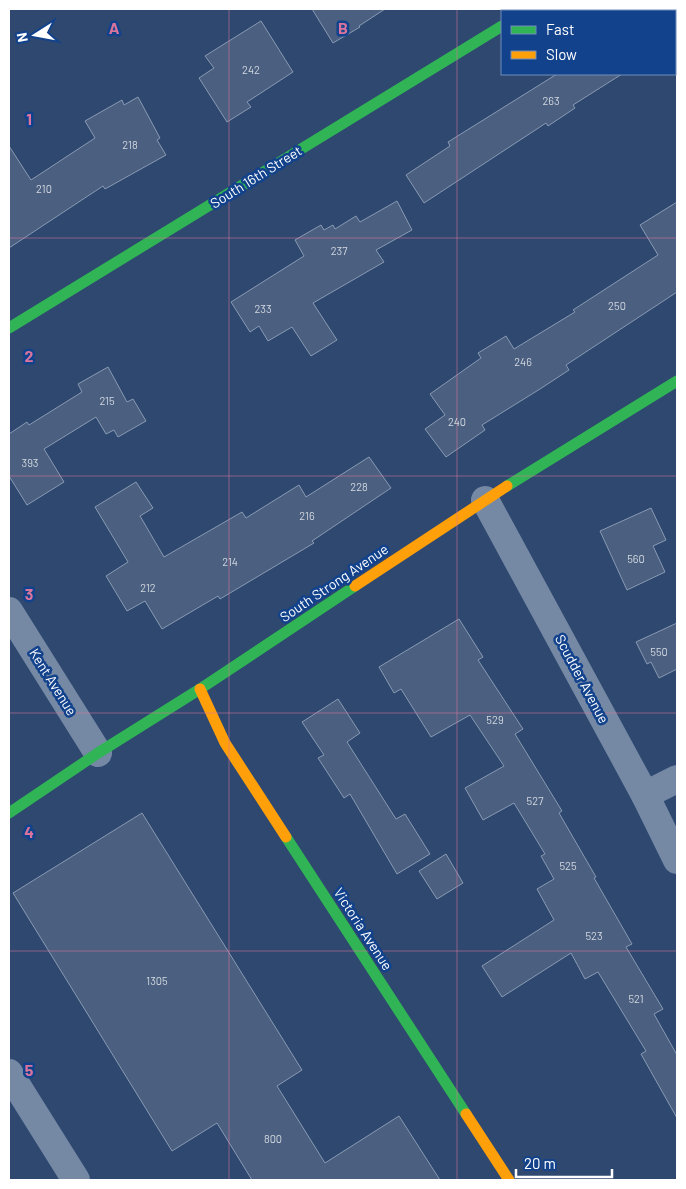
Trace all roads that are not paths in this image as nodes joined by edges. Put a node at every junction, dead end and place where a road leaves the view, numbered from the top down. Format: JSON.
{"nodes":[{"id":1,"x":501,"y":27,"type":"edge"},
{"id":2,"x":9,"y":328,"type":"edge"},
{"id":3,"x":677,"y":381,"type":"edge"},
{"id":4,"x":485,"y":500,"type":"junction"},
{"id":5,"x":9,"y":611,"type":"edge"},
{"id":6,"x":200,"y":690,"type":"junction"},
{"id":7,"x":98,"y":753,"type":"junction"},
{"id":8,"x":677,"y":779,"type":"edge"},
{"id":9,"x":645,"y":795,"type":"junction"},
{"id":10,"x":9,"y":813,"type":"edge"},
{"id":11,"x":677,"y":860,"type":"edge"},
{"id":12,"x":9,"y":1073,"type":"edge"},
{"id":13,"x":76,"y":1180,"type":"edge"},
{"id":14,"x":509,"y":1180,"type":"edge"}],
"edges":[{"from":1,"to":2,"type":"street","name":"South 16th Street"},
{"from":3,"to":4,"type":"street","name":"South Strong Avenue"},
{"from":4,"to":6,"type":"street","name":"South Strong Avenue"},
{"from":4,"to":9,"type":"street","name":"Scudder Avenue"},
{"from":5,"to":7,"type":"street","name":"Kent Avenue"},
{"from":6,"to":7,"type":"street","name":"South Strong Avenue"},
{"from":6,"to":14,"type":"street","name":"Victoria Avenue"},
{"from":7,"to":10,"type":"street","name":"South Strong Avenue"},
{"from":8,"to":9,"type":"street"},
{"from":9,"to":11,"type":"street","name":"Scudder Avenue"},
{"from":12,"to":13,"type":"street"}]}
